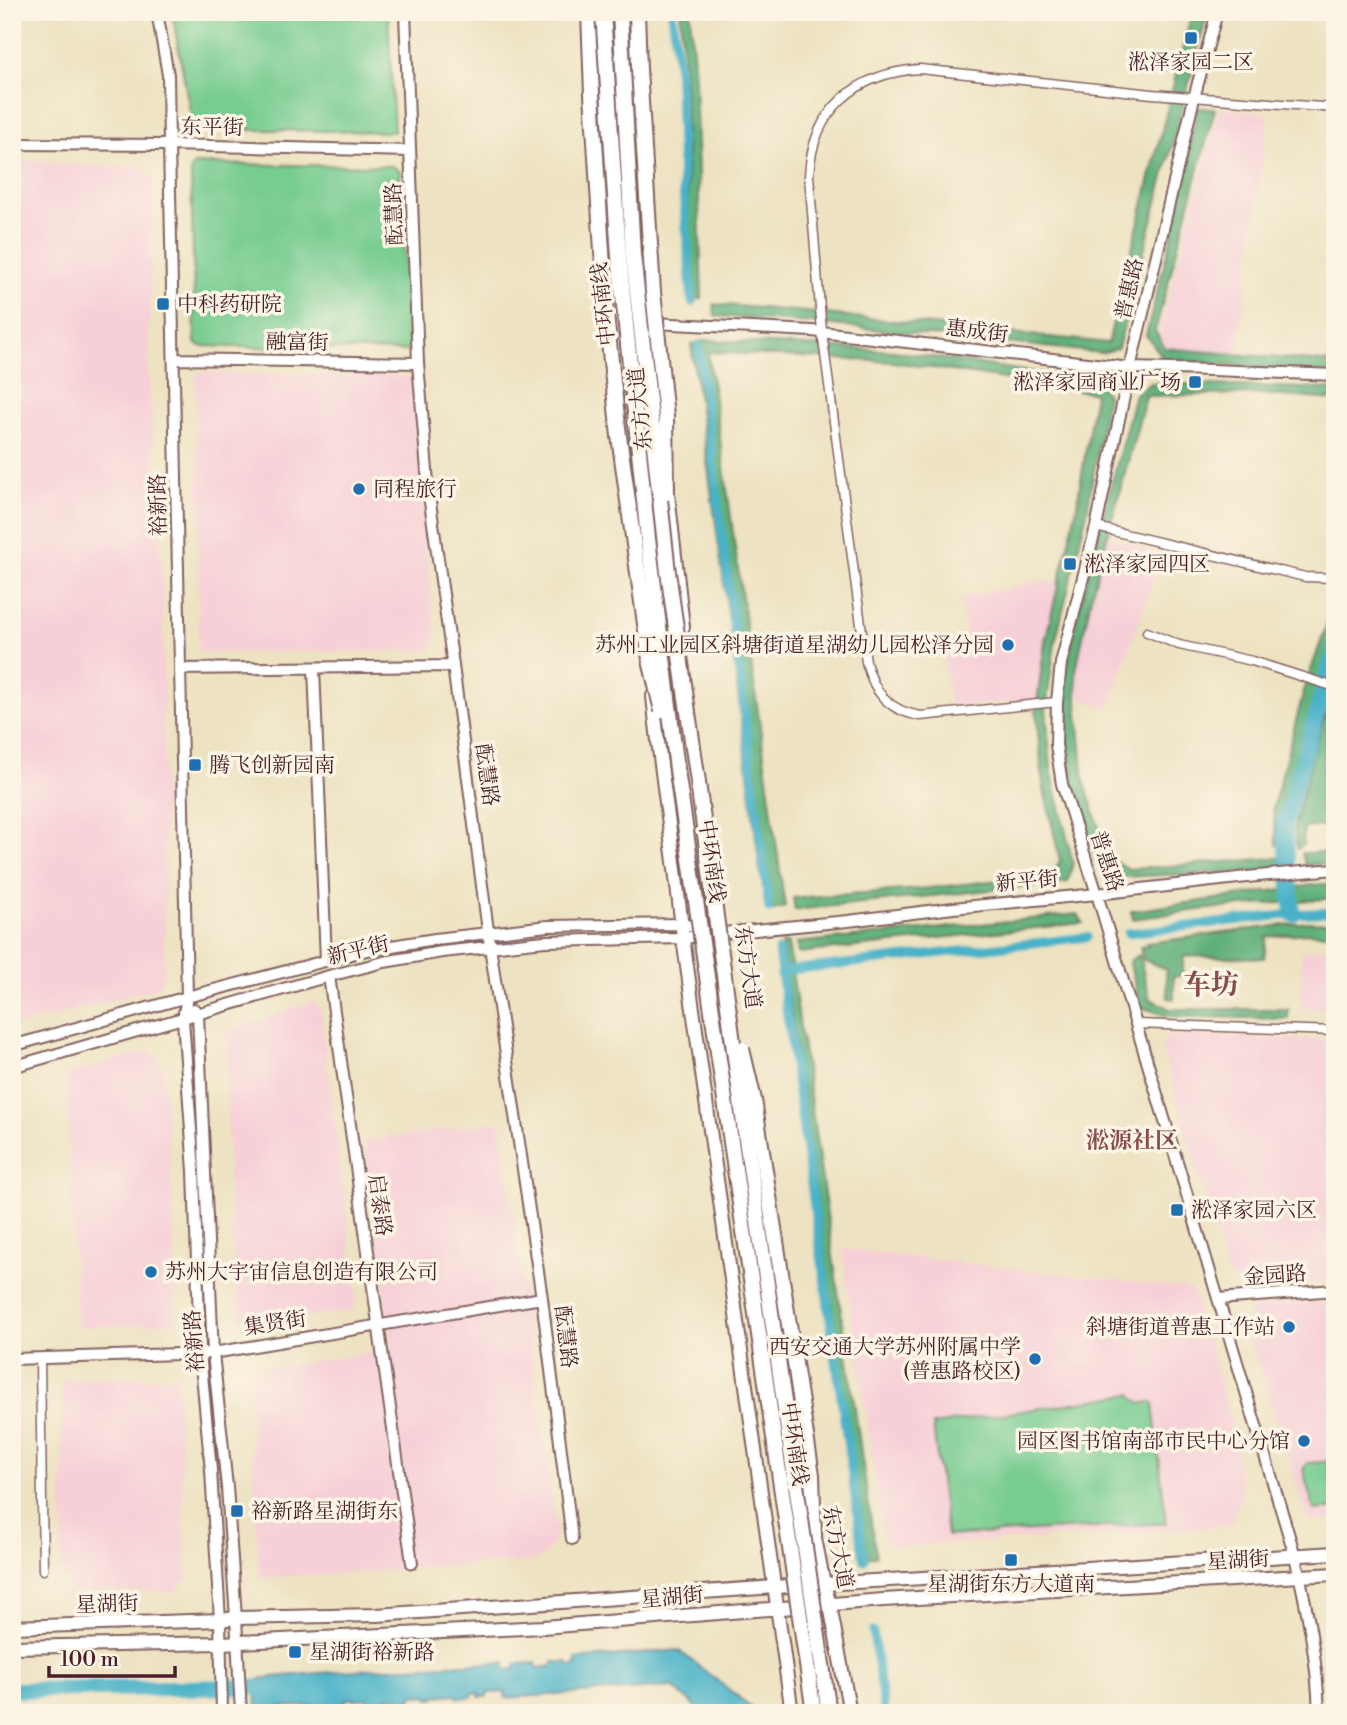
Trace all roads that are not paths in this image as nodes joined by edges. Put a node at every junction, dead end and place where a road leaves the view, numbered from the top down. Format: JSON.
{"nodes":[{"id":1,"x":157,"y":12,"type":"edge"},
{"id":2,"x":405,"y":12,"type":"edge"},
{"id":3,"x":592,"y":12,"type":"edge"},
{"id":4,"x":603,"y":12,"type":"edge"},
{"id":5,"x":620,"y":12,"type":"edge"},
{"id":6,"x":630,"y":12,"type":"edge"},
{"id":7,"x":637,"y":12,"type":"edge"},
{"id":8,"x":1217,"y":12,"type":"edge"},
{"id":9,"x":1194,"y":98,"type":"junction"},
{"id":10,"x":1335,"y":108,"type":"edge"},
{"id":11,"x":12,"y":145,"type":"edge"},
{"id":12,"x":169,"y":145,"type":"junction"},
{"id":13,"x":410,"y":151,"type":"junction"},
{"id":14,"x":615,"y":322,"type":"junction"},
{"id":15,"x":650,"y":322,"type":"junction"},
{"id":16,"x":822,"y":332,"type":"junction"},
{"id":17,"x":175,"y":359,"type":"junction"},
{"id":18,"x":418,"y":363,"type":"junction"},
{"id":19,"x":1130,"y":368,"type":"junction"},
{"id":20,"x":1335,"y":375,"type":"edge"},
{"id":21,"x":1096,"y":527,"type":"junction"},
{"id":22,"x":668,"y":572,"type":"junction"},
{"id":23,"x":1335,"y":578,"type":"edge"},
{"id":24,"x":1147,"y":632,"type":"dead end"},
{"id":25,"x":453,"y":666,"type":"junction"},
{"id":26,"x":314,"y":668,"type":"junction"},
{"id":27,"x":180,"y":669,"type":"junction"},
{"id":28,"x":1335,"y":687,"type":"edge"},
{"id":29,"x":1056,"y":702,"type":"junction"},
{"id":30,"x":678,"y":777,"type":"junction"},
{"id":31,"x":1335,"y":869,"type":"edge"},
{"id":32,"x":1097,"y":894,"type":"junction"},
{"id":33,"x":681,"y":924,"type":"junction"},
{"id":34,"x":489,"y":932,"type":"junction"},
{"id":35,"x":724,"y":933,"type":"junction"},
{"id":36,"x":683,"y":939,"type":"junction"},
{"id":37,"x":490,"y":947,"type":"junction"},
{"id":38,"x":326,"y":960,"type":"junction"},
{"id":39,"x":329,"y":976,"type":"junction"},
{"id":40,"x":726,"y":986,"type":"junction"},
{"id":41,"x":187,"y":997,"type":"junction"},
{"id":42,"x":198,"y":1014,"type":"junction"},
{"id":43,"x":183,"y":1019,"type":"junction"},
{"id":44,"x":1136,"y":1024,"type":"junction"},
{"id":45,"x":1335,"y":1031,"type":"edge"},
{"id":46,"x":12,"y":1046,"type":"edge"},
{"id":47,"x":12,"y":1067,"type":"edge"},
{"id":48,"x":1335,"y":1290,"type":"edge"},
{"id":49,"x":542,"y":1298,"type":"junction"},
{"id":50,"x":1218,"y":1299,"type":"junction"},
{"id":51,"x":377,"y":1326,"type":"junction"},
{"id":52,"x":200,"y":1353,"type":"junction"},
{"id":53,"x":214,"y":1353,"type":"junction"},
{"id":54,"x":12,"y":1359,"type":"edge"},
{"id":55,"x":40,"y":1359,"type":"junction"},
{"id":56,"x":814,"y":1537,"type":"junction"},
{"id":57,"x":572,"y":1539,"type":"dead end"},
{"id":58,"x":1335,"y":1553,"type":"edge"},
{"id":59,"x":1295,"y":1556,"type":"junction"},
{"id":60,"x":411,"y":1563,"type":"dead end"},
{"id":61,"x":43,"y":1570,"type":"dead end"},
{"id":62,"x":1335,"y":1573,"type":"edge"},
{"id":63,"x":1300,"y":1576,"type":"junction"},
{"id":64,"x":824,"y":1584,"type":"junction"},
{"id":65,"x":774,"y":1587,"type":"junction"},
{"id":66,"x":830,"y":1605,"type":"junction"},
{"id":67,"x":777,"y":1608,"type":"junction"},
{"id":68,"x":236,"y":1618,"type":"junction"},
{"id":69,"x":220,"y":1620,"type":"junction"},
{"id":70,"x":12,"y":1627,"type":"edge"},
{"id":71,"x":237,"y":1642,"type":"junction"},
{"id":72,"x":221,"y":1643,"type":"junction"},
{"id":73,"x":12,"y":1647,"type":"edge"},
{"id":74,"x":222,"y":1713,"type":"edge"},
{"id":75,"x":240,"y":1713,"type":"edge"},
{"id":76,"x":792,"y":1713,"type":"edge"},
{"id":77,"x":814,"y":1713,"type":"edge"},
{"id":78,"x":829,"y":1713,"type":"edge"},
{"id":79,"x":850,"y":1713,"type":"edge"},
{"id":80,"x":1319,"y":1713,"type":"edge"}],
"edges":[{"from":1,"to":12,"type":"street","name":"裕新路"},
{"from":2,"to":13,"type":"street","name":"酝慧路"},
{"from":3,"to":14,"type":"main road","name":"东方大道"},
{"from":3,"to":30,"type":"highway","bridge":true},
{"from":4,"to":30,"type":"highway","name":"中环南线","bridge":true},
{"from":5,"to":22,"type":"highway","name":"中环南线","bridge":true},
{"from":6,"to":15,"type":"main road","name":"东方大道"},
{"from":7,"to":22,"type":"highway","bridge":true},
{"from":8,"to":9,"type":"street","name":"普惠路"},
{"from":9,"to":10,"type":"street"},
{"from":9,"to":16,"type":"street"},
{"from":9,"to":19,"type":"street","name":"普惠路"},
{"from":11,"to":12,"type":"street","name":"东平街"},
{"from":12,"to":13,"type":"street","name":"东平街"},
{"from":12,"to":17,"type":"street","name":"裕新路"},
{"from":13,"to":18,"type":"street","name":"酝慧路"},
{"from":14,"to":15,"type":"street","name":"惠成街"},
{"from":14,"to":33,"type":"main road","name":"东方大道"},
{"from":15,"to":16,"type":"street","name":"惠成街"},
{"from":15,"to":35,"type":"main road","name":"东方大道"},
{"from":16,"to":19,"type":"street","name":"惠成街"},
{"from":16,"to":29,"type":"street"},
{"from":17,"to":18,"type":"street","name":"融富街"},
{"from":17,"to":27,"type":"street","name":"裕新路"},
{"from":18,"to":25,"type":"street","name":"酝慧路"},
{"from":19,"to":20,"type":"street","name":"惠成街"},
{"from":19,"to":21,"type":"street","name":"普惠路"},
{"from":21,"to":23,"type":"street"},
{"from":21,"to":29,"type":"street","name":"普惠路"},
{"from":22,"to":40,"type":"highway","name":"中环南线","bridge":true},
{"from":24,"to":28,"type":"street"},
{"from":25,"to":26,"type":"street"},
{"from":25,"to":34,"type":"street","name":"酝慧路"},
{"from":26,"to":27,"type":"street"},
{"from":26,"to":38,"type":"street"},
{"from":27,"to":41,"type":"street","name":"裕新路"},
{"from":29,"to":32,"type":"street","name":"普惠路"},
{"from":30,"to":77,"type":"highway","name":"中环南线","bridge":true},
{"from":31,"to":32,"type":"street","name":"新平街"},
{"from":32,"to":35,"type":"street","name":"新平街"},
{"from":32,"to":44,"type":"street","name":"普惠路"},
{"from":33,"to":34,"type":"street","name":"新平街"},
{"from":33,"to":35,"type":"street","name":"新平街"},
{"from":33,"to":36,"type":"main road","name":"东方大道"},
{"from":34,"to":37,"type":"street","name":"酝慧路"},
{"from":34,"to":38,"type":"street","name":"新平街"},
{"from":35,"to":36,"type":"street","name":"新平街"},
{"from":35,"to":56,"type":"main road","name":"东方大道"},
{"from":36,"to":37,"type":"street","name":"新平街"},
{"from":36,"to":65,"type":"main road","name":"东方大道"},
{"from":37,"to":39,"type":"street","name":"新平街"},
{"from":37,"to":49,"type":"street","name":"酝慧路"},
{"from":38,"to":41,"type":"street","name":"新平街"},
{"from":39,"to":42,"type":"street","name":"新平街"},
{"from":39,"to":51,"type":"street","name":"启泰路"},
{"from":40,"to":56,"type":"highway","bridge":true},
{"from":40,"to":78,"type":"highway","name":"中环南线","bridge":true},
{"from":41,"to":42,"type":"street"},
{"from":41,"to":43,"type":"street","name":"裕新路"},
{"from":41,"to":46,"type":"street","name":"新平街"},
{"from":42,"to":43,"type":"street","name":"新平街"},
{"from":42,"to":53,"type":"street","name":"裕新路"},
{"from":43,"to":47,"type":"street","name":"新平街"},
{"from":43,"to":52,"type":"street","name":"裕新路"},
{"from":44,"to":45,"type":"street"},
{"from":44,"to":50,"type":"street","name":"普惠路"},
{"from":48,"to":50,"type":"street","name":"金园路"},
{"from":49,"to":51,"type":"street","name":"集贤街"},
{"from":49,"to":57,"type":"street","name":"酝慧路"},
{"from":50,"to":59,"type":"street","name":"普惠路"},
{"from":51,"to":53,"type":"street","name":"集贤街"},
{"from":51,"to":60,"type":"street","name":"启泰路"},
{"from":52,"to":53,"type":"street","name":"集贤街"},
{"from":52,"to":55,"type":"street","name":"集贤街"},
{"from":52,"to":69,"type":"street","name":"裕新路"},
{"from":53,"to":68,"type":"street","name":"裕新路"},
{"from":54,"to":55,"type":"street","name":"集贤街"},
{"from":55,"to":61,"type":"street"},
{"from":56,"to":64,"type":"main road","name":"东方大道"},
{"from":58,"to":59,"type":"main road","name":"星湖街"},
{"from":59,"to":63,"type":"street","name":"普惠路"},
{"from":59,"to":64,"type":"main road","name":"星湖街"},
{"from":62,"to":63,"type":"main road","name":"星湖街"},
{"from":63,"to":66,"type":"main road","name":"星湖街"},
{"from":63,"to":80,"type":"street","name":"普惠路"},
{"from":64,"to":65,"type":"main road","name":"星湖街"},
{"from":64,"to":66,"type":"main road","name":"东方大道"},
{"from":65,"to":67,"type":"main road","name":"东方大道"},
{"from":65,"to":68,"type":"main road","name":"星湖街"},
{"from":66,"to":67,"type":"main road","name":"星湖街"},
{"from":66,"to":79,"type":"main road","name":"东方大道"},
{"from":67,"to":71,"type":"main road","name":"星湖街"},
{"from":67,"to":76,"type":"main road","name":"东方大道"},
{"from":68,"to":69,"type":"main road","name":"星湖街"},
{"from":68,"to":71,"type":"street","name":"裕新路"},
{"from":69,"to":70,"type":"main road","name":"星湖街"},
{"from":69,"to":72,"type":"street","name":"裕新路"},
{"from":71,"to":72,"type":"main road","name":"星湖街"},
{"from":71,"to":75,"type":"street","name":"裕新路"},
{"from":72,"to":73,"type":"main road","name":"星湖街"},
{"from":72,"to":74,"type":"street","name":"裕新路"}]}
